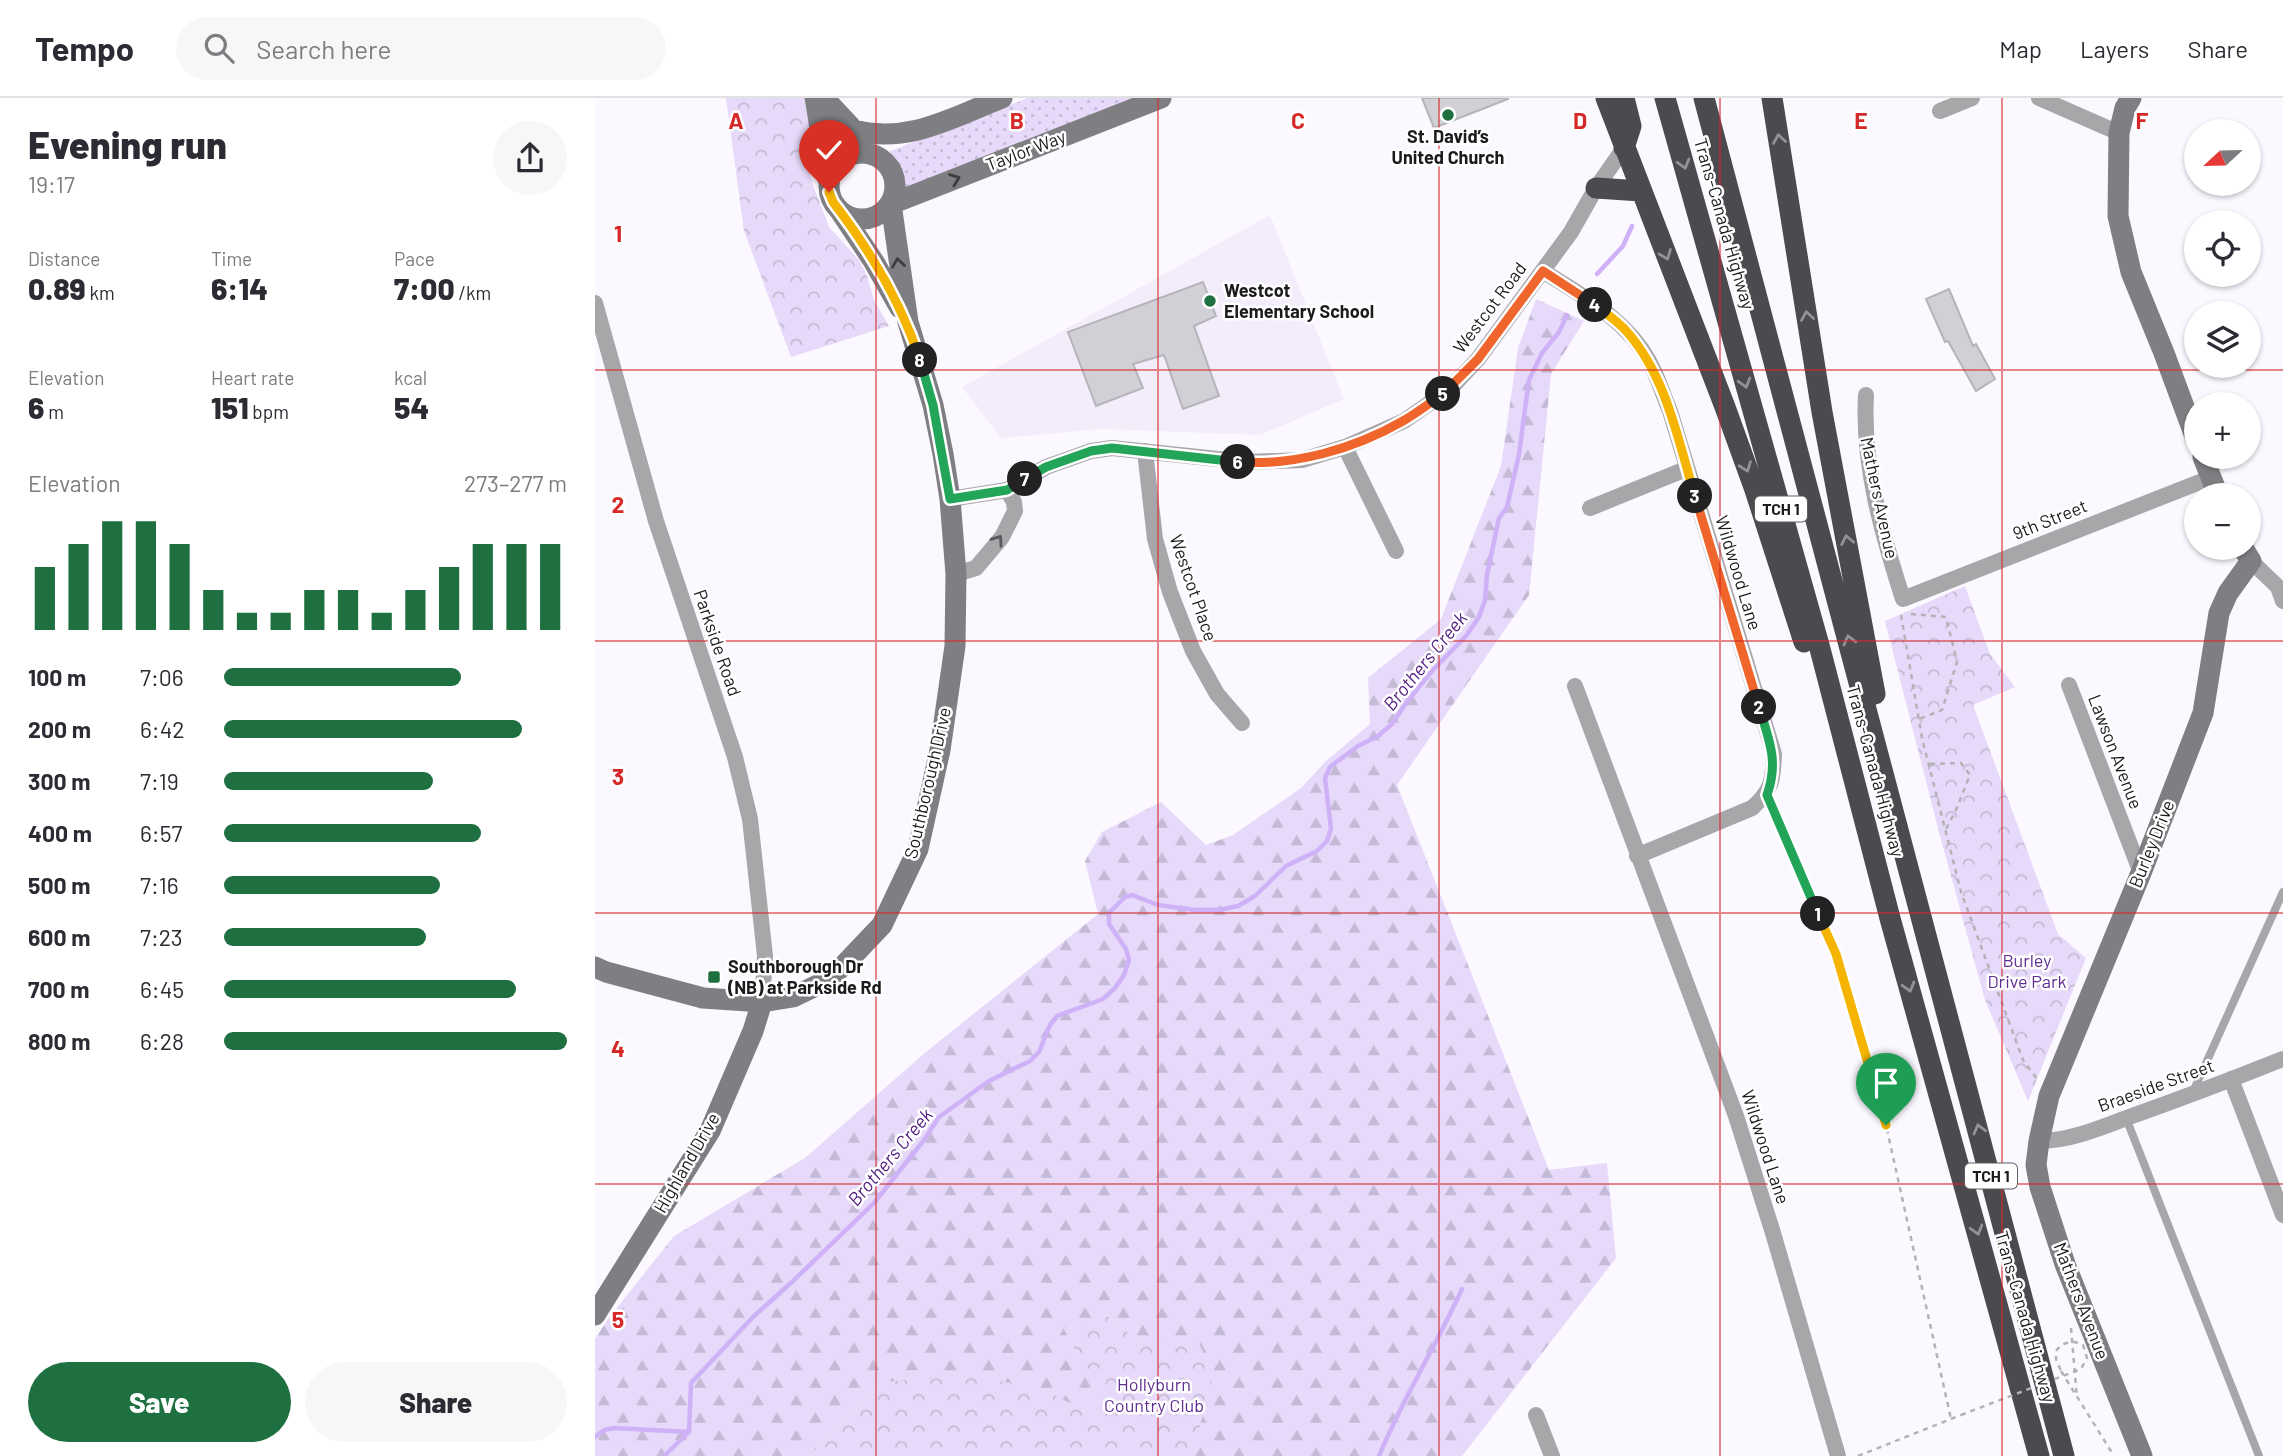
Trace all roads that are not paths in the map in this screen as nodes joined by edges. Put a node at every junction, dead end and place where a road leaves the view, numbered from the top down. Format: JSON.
{"nodes":[{"id":1,"x":815,"y":98,"type":"edge"},
{"id":2,"x":824,"y":98,"type":"edge"},
{"id":3,"x":1002,"y":98,"type":"edge"},
{"id":4,"x":1161,"y":98,"type":"edge"},
{"id":5,"x":1606,"y":98,"type":"edge"},
{"id":6,"x":1624,"y":98,"type":"edge"},
{"id":7,"x":1665,"y":98,"type":"edge"},
{"id":8,"x":1704,"y":98,"type":"edge"},
{"id":9,"x":1772,"y":98,"type":"edge"},
{"id":10,"x":1972,"y":98,"type":"edge"},
{"id":11,"x":2039,"y":98,"type":"edge"},
{"id":12,"x":2131,"y":98,"type":"edge"},
{"id":13,"x":1940,"y":111,"type":"dead end"},
{"id":14,"x":853,"y":130,"type":"junction"},
{"id":15,"x":921,"y":130,"type":"junction"},
{"id":16,"x":2119,"y":133,"type":"junction"},
{"id":17,"x":1624,"y":148,"type":"junction"},
{"id":18,"x":872,"y":154,"type":"junction"},
{"id":19,"x":829,"y":181,"type":"junction"},
{"id":20,"x":1597,"y":188,"type":"junction"},
{"id":21,"x":1641,"y":191,"type":"junction"},
{"id":22,"x":891,"y":204,"type":"junction"},
{"id":23,"x":839,"y":211,"type":"junction"},
{"id":24,"x":1543,"y":271,"type":"junction"},
{"id":25,"x":595,"y":303,"type":"edge"},
{"id":26,"x":908,"y":323,"type":"junction"},
{"id":27,"x":1866,"y":395,"type":"dead end"},
{"id":28,"x":2184,"y":407,"type":"edge"},
{"id":29,"x":1345,"y":447,"type":"junction"},
{"id":30,"x":1145,"y":451,"type":"junction"},
{"id":31,"x":1686,"y":469,"type":"junction"},
{"id":32,"x":1007,"y":490,"type":"junction"},
{"id":33,"x":2184,"y":497,"type":"edge"},
{"id":34,"x":950,"y":499,"type":"junction"},
{"id":35,"x":1590,"y":508,"type":"dead end"},
{"id":36,"x":1396,"y":551,"type":"dead end"},
{"id":37,"x":2244,"y":560,"type":"edge"},
{"id":38,"x":2253,"y":560,"type":"edge"},
{"id":39,"x":956,"y":574,"type":"junction"},
{"id":40,"x":1903,"y":599,"type":"joint"},
{"id":41,"x":2283,"y":601,"type":"edge"},
{"id":42,"x":2069,"y":685,"type":"dead end"},
{"id":43,"x":1575,"y":686,"type":"dead end"},
{"id":44,"x":1242,"y":723,"type":"dead end"},
{"id":45,"x":1891,"y":800,"type":"junction"},
{"id":46,"x":1637,"y":856,"type":"junction"},
{"id":47,"x":2141,"y":873,"type":"junction"},
{"id":48,"x":2283,"y":892,"type":"edge"},
{"id":49,"x":1891,"y":922,"type":"junction"},
{"id":50,"x":595,"y":967,"type":"edge"},
{"id":51,"x":762,"y":1002,"type":"junction"},
{"id":52,"x":2283,"y":1059,"type":"edge"},
{"id":53,"x":2231,"y":1079,"type":"junction"},
{"id":54,"x":2192,"y":1094,"type":"junction"},
{"id":55,"x":2126,"y":1118,"type":"junction"},
{"id":56,"x":2039,"y":1141,"type":"junction"},
{"id":57,"x":2283,"y":1215,"type":"edge"},
{"id":58,"x":595,"y":1315,"type":"edge"},
{"id":59,"x":1536,"y":1415,"type":"dead end"},
{"id":60,"x":1552,"y":1456,"type":"edge"},
{"id":61,"x":1837,"y":1456,"type":"edge"},
{"id":62,"x":2039,"y":1456,"type":"edge"},
{"id":63,"x":2064,"y":1456,"type":"edge"},
{"id":64,"x":2142,"y":1456,"type":"edge"},
{"id":65,"x":2259,"y":1456,"type":"edge"}],
"edges":[{"from":1,"to":19,"type":"street"},
{"from":2,"to":14,"type":"street"},
{"from":3,"to":15,"type":"street"},
{"from":22,"to":4,"type":"street","name":"Taylor Way","one_way":true},
{"from":5,"to":17,"type":"highway"},
{"from":6,"to":17,"type":"highway"},
{"from":7,"to":49,"type":"highway","name":"Trans-Canada Highway","number":"TCH 1","one_way":true},
{"from":45,"to":8,"type":"highway","name":"Trans-Canada Highway","number":"TCH 1","one_way":true},
{"from":45,"to":9,"type":"highway","one_way":true},
{"from":10,"to":13,"type":"street"},
{"from":11,"to":16,"type":"street"},
{"from":12,"to":16,"type":"street"},
{"from":14,"to":15,"type":"street"},
{"from":14,"to":18,"type":"street"},
{"from":15,"to":18,"type":"street"},
{"from":16,"to":28,"type":"street"},
{"from":17,"to":20,"type":"street","name":"Westcot Road"},
{"from":17,"to":21,"type":"highway"},
{"from":18,"to":19,"type":"street"},
{"from":18,"to":22,"type":"street"},
{"from":19,"to":23,"type":"street"},
{"from":20,"to":21,"type":"highway"},
{"from":20,"to":24,"type":"street","name":"Westcot Road"},
{"from":21,"to":49,"type":"highway","one_way":true},
{"from":22,"to":23,"type":"street"},
{"from":26,"to":22,"type":"street","name":"Southborough Drive","one_way":true},
{"from":23,"to":26,"type":"street","name":"Southborough Drive"},
{"from":24,"to":29,"type":"street","name":"Westcot Road"},
{"from":24,"to":31,"type":"street","name":"Wildwood Lane"},
{"from":25,"to":51,"type":"street","name":"Parkside Road"},
{"from":26,"to":34,"type":"street","name":"Southborough Drive"},
{"from":27,"to":40,"type":"street","name":"Mathers Avenue"},
{"from":29,"to":30,"type":"street","name":"Westcot Road"},
{"from":29,"to":36,"type":"street"},
{"from":30,"to":32,"type":"street","name":"Westcot Road"},
{"from":30,"to":44,"type":"street","name":"Westcot Place"},
{"from":31,"to":35,"type":"street"},
{"from":31,"to":46,"type":"street","name":"Wildwood Lane"},
{"from":32,"to":34,"type":"street","name":"Westcot Road"},
{"from":39,"to":32,"type":"street","one_way":true},
{"from":33,"to":40,"type":"street","name":"9th Street"},
{"from":34,"to":39,"type":"street","name":"Southborough Drive"},
{"from":37,"to":47,"type":"street","name":"Burley Drive"},
{"from":38,"to":41,"type":"street"},
{"from":39,"to":51,"type":"street","name":"Southborough Drive"},
{"from":42,"to":47,"type":"street","name":"Lawson Avenue"},
{"from":43,"to":46,"type":"street","name":"Wildwood Lane"},
{"from":63,"to":45,"type":"highway","name":"Trans-Canada Highway","number":"TCH 1","one_way":true},
{"from":46,"to":61,"type":"street","name":"Wildwood Lane"},
{"from":47,"to":56,"type":"street","name":"Burley Drive"},
{"from":48,"to":54,"type":"lane"},
{"from":49,"to":62,"type":"highway","name":"Trans-Canada Highway","number":"TCH 1","one_way":true},
{"from":50,"to":51,"type":"street","name":"Southborough Drive"},
{"from":51,"to":58,"type":"street","name":"Highland Drive"},
{"from":52,"to":53,"type":"street","name":"Braeside Street"},
{"from":53,"to":54,"type":"street","name":"Braeside Street"},
{"from":53,"to":57,"type":"street"},
{"from":54,"to":55,"type":"street","name":"Braeside Street"},
{"from":55,"to":56,"type":"street","name":"Braeside Street"},
{"from":55,"to":65,"type":"lane"},
{"from":56,"to":64,"type":"street","name":"Mathers Avenue"},
{"from":59,"to":60,"type":"street"}]}
